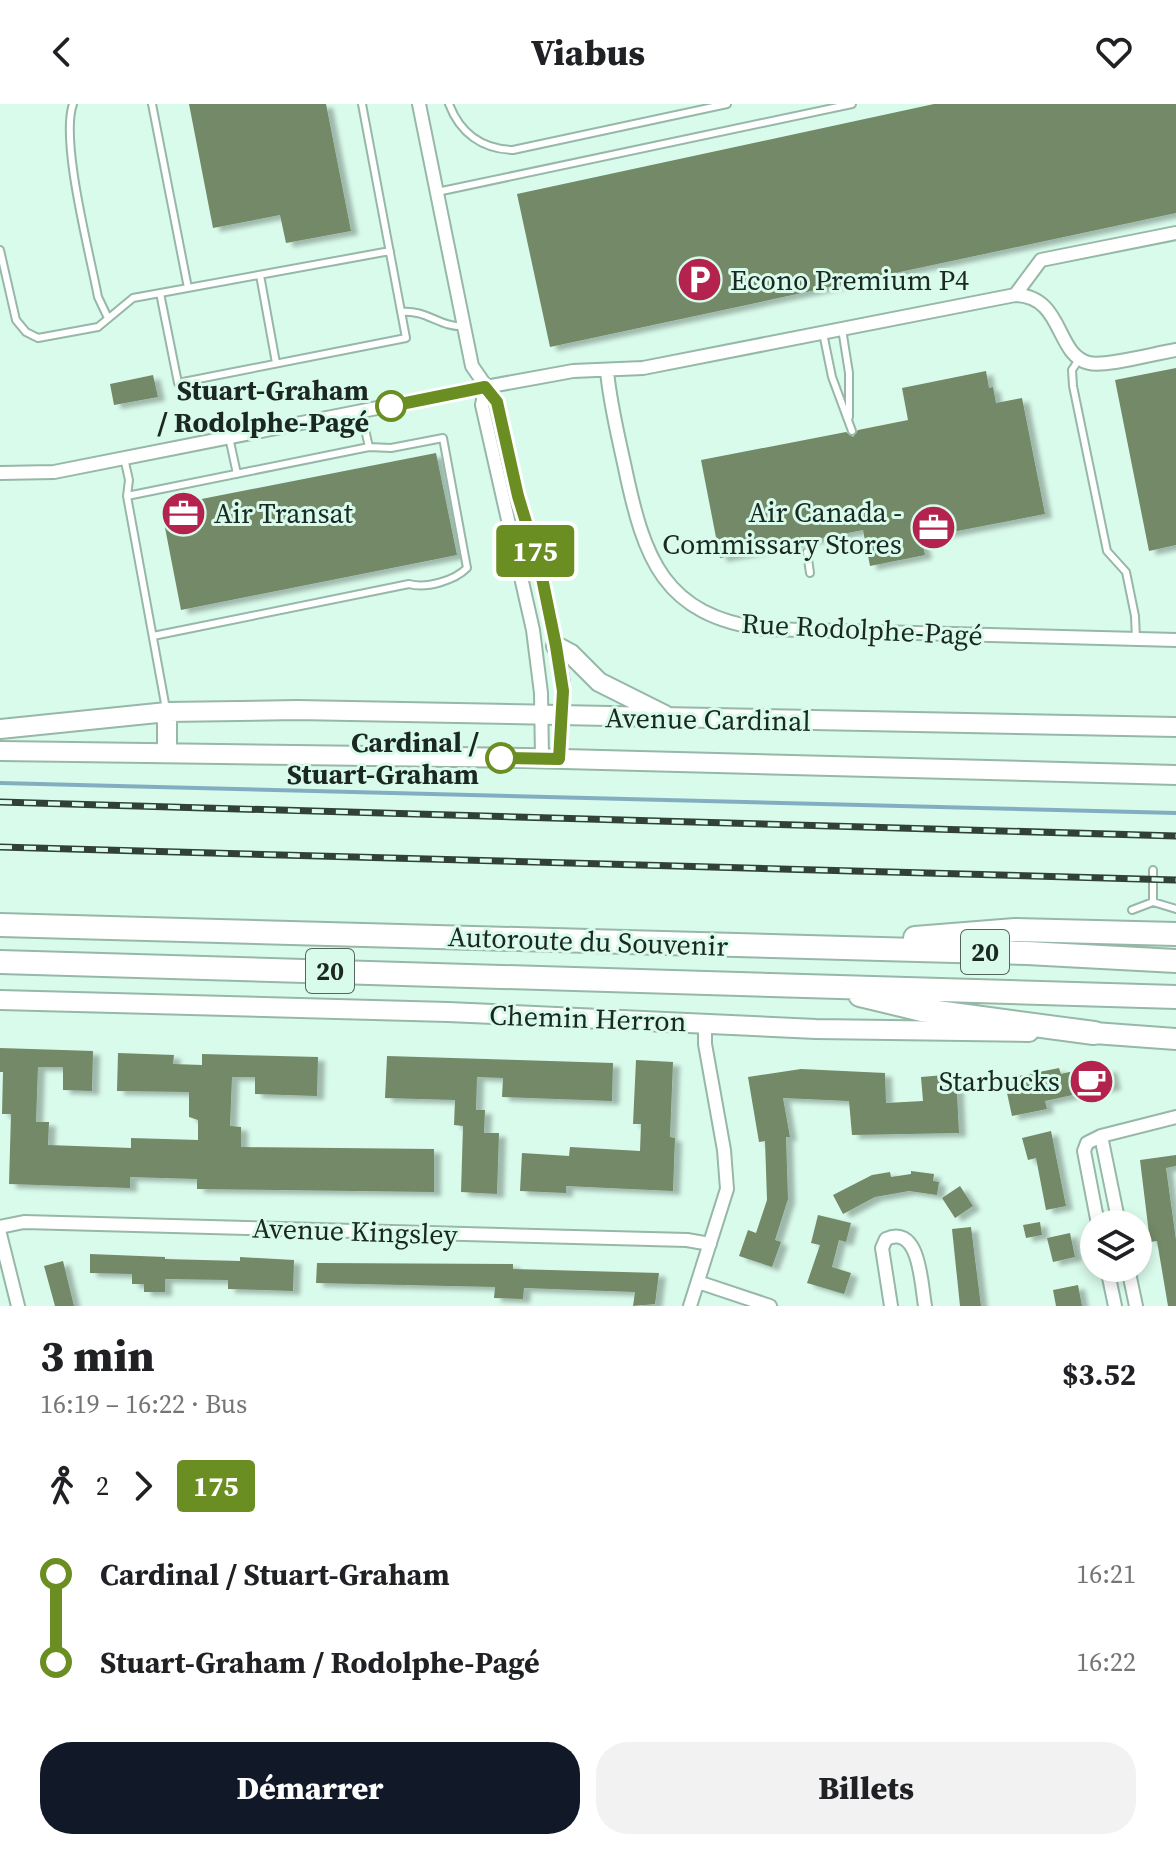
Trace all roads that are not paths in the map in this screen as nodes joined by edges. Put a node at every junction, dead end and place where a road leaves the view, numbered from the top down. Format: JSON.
{"nodes":[{"id":1,"x":73,"y":104,"type":"edge"},
{"id":2,"x":152,"y":104,"type":"edge"},
{"id":3,"x":362,"y":104,"type":"edge"},
{"id":4,"x":419,"y":104,"type":"edge"},
{"id":5,"x":449,"y":104,"type":"edge"},
{"id":6,"x":727,"y":104,"type":"edge"},
{"id":7,"x":852,"y":104,"type":"edge"},
{"id":8,"x":436,"y":192,"type":"junction"},
{"id":9,"x":1176,"y":233,"type":"edge"},
{"id":10,"x":0,"y":250,"type":"edge"},
{"id":11,"x":390,"y":251,"type":"junction"},
{"id":12,"x":260,"y":275,"type":"junction"},
{"id":13,"x":188,"y":288,"type":"junction"},
{"id":14,"x":160,"y":293,"type":"junction"},
{"id":15,"x":1015,"y":295,"type":"junction"},
{"id":16,"x":401,"y":312,"type":"junction"},
{"id":17,"x":108,"y":318,"type":"junction"},
{"id":18,"x":463,"y":326,"type":"junction"},
{"id":19,"x":842,"y":329,"type":"junction"},
{"id":20,"x":823,"y":333,"type":"junction"},
{"id":21,"x":1176,"y":350,"type":"edge"},
{"id":22,"x":1080,"y":358,"type":"junction"},
{"id":23,"x":276,"y":363,"type":"junction"},
{"id":24,"x":607,"y":371,"type":"junction"},
{"id":25,"x":849,"y":373,"type":"junction"},
{"id":26,"x":832,"y":377,"type":"junction"},
{"id":27,"x":485,"y":387,"type":"junction"},
{"id":28,"x":361,"y":412,"type":"junction"},
{"id":29,"x":849,"y":420,"type":"junction"},
{"id":30,"x":852,"y":431,"type":"dead end"},
{"id":31,"x":229,"y":437,"type":"junction"},
{"id":32,"x":369,"y":447,"type":"junction"},
{"id":33,"x":124,"y":458,"type":"junction"},
{"id":34,"x":0,"y":473,"type":"edge"},
{"id":35,"x":237,"y":474,"type":"junction"},
{"id":36,"x":127,"y":496,"type":"junction"},
{"id":37,"x":807,"y":552,"type":"dead end"},
{"id":38,"x":810,"y":573,"type":"dead end"},
{"id":39,"x":153,"y":636,"type":"junction"},
{"id":40,"x":1136,"y":639,"type":"junction"},
{"id":41,"x":1176,"y":640,"type":"edge"},
{"id":42,"x":556,"y":646,"type":"junction"},
{"id":43,"x":167,"y":712,"type":"junction"},
{"id":44,"x":551,"y":715,"type":"junction"},
{"id":45,"x":671,"y":718,"type":"junction"},
{"id":46,"x":1176,"y":727,"type":"edge"},
{"id":47,"x":0,"y":729,"type":"edge"},
{"id":48,"x":0,"y":751,"type":"edge"},
{"id":49,"x":167,"y":752,"type":"junction"},
{"id":50,"x":550,"y":759,"type":"junction"},
{"id":51,"x":1176,"y":775,"type":"edge"},
{"id":52,"x":1153,"y":870,"type":"dead end"},
{"id":53,"x":1153,"y":902,"type":"junction"},
{"id":54,"x":1176,"y":909,"type":"edge"},
{"id":55,"x":1132,"y":910,"type":"dead end"},
{"id":56,"x":0,"y":925,"type":"edge"},
{"id":57,"x":1176,"y":934,"type":"edge"},
{"id":58,"x":794,"y":947,"type":"junction"},
{"id":59,"x":1176,"y":961,"type":"edge"},
{"id":60,"x":0,"y":962,"type":"edge"},
{"id":61,"x":816,"y":985,"type":"junction"},
{"id":62,"x":1176,"y":997,"type":"edge"},
{"id":63,"x":0,"y":1000,"type":"edge"},
{"id":64,"x":705,"y":1023,"type":"junction"},
{"id":65,"x":1094,"y":1033,"type":"junction"},
{"id":66,"x":1176,"y":1039,"type":"edge"},
{"id":67,"x":1176,"y":1117,"type":"edge"},
{"id":68,"x":1101,"y":1136,"type":"junction"},
{"id":69,"x":1095,"y":1210,"type":"edge"},
{"id":70,"x":1116,"y":1210,"type":"edge"},
{"id":71,"x":0,"y":1227,"type":"edge"},
{"id":72,"x":0,"y":1234,"type":"edge"},
{"id":73,"x":710,"y":1244,"type":"junction"},
{"id":74,"x":698,"y":1282,"type":"junction"},
{"id":75,"x":1110,"y":1282,"type":"edge"},
{"id":76,"x":1131,"y":1282,"type":"edge"},
{"id":77,"x":18,"y":1306,"type":"edge"},
{"id":78,"x":690,"y":1306,"type":"edge"},
{"id":79,"x":770,"y":1306,"type":"edge"},
{"id":80,"x":891,"y":1306,"type":"edge"},
{"id":81,"x":925,"y":1306,"type":"edge"},
{"id":82,"x":1115,"y":1306,"type":"edge"},
{"id":83,"x":1136,"y":1306,"type":"edge"}],
"edges":[{"from":1,"to":17,"type":"lane"},
{"from":2,"to":13,"type":"lane"},
{"from":3,"to":11,"type":"lane"},
{"from":4,"to":8,"type":"street"},
{"from":5,"to":6,"type":"lane"},
{"from":7,"to":8,"type":"lane"},
{"from":8,"to":18,"type":"street"},
{"from":9,"to":15,"type":"street"},
{"from":10,"to":17,"type":"lane"},
{"from":11,"to":12,"type":"lane"},
{"from":11,"to":16,"type":"lane"},
{"from":12,"to":13,"type":"lane"},
{"from":12,"to":23,"type":"lane"},
{"from":13,"to":14,"type":"lane"},
{"from":14,"to":17,"type":"lane"},
{"from":14,"to":23,"type":"lane"},
{"from":15,"to":19,"type":"street"},
{"from":15,"to":22,"type":"street"},
{"from":16,"to":18,"type":"lane"},
{"from":16,"to":23,"type":"lane"},
{"from":18,"to":27,"type":"street"},
{"from":19,"to":20,"type":"street"},
{"from":19,"to":25,"type":"lane"},
{"from":20,"to":24,"type":"street"},
{"from":20,"to":26,"type":"lane"},
{"from":21,"to":22,"type":"street"},
{"from":22,"to":40,"type":"lane"},
{"from":24,"to":27,"type":"street"},
{"from":24,"to":40,"type":"street","name":"Rue Rodolphe-Pagé"},
{"from":25,"to":26,"type":"lane"},
{"from":25,"to":29,"type":"lane"},
{"from":26,"to":29,"type":"lane"},
{"from":27,"to":28,"type":"street"},
{"from":27,"to":42,"type":"street"},
{"from":27,"to":44,"type":"street"},
{"from":28,"to":31,"type":"street"},
{"from":28,"to":32,"type":"lane"},
{"from":29,"to":30,"type":"lane"},
{"from":31,"to":33,"type":"street"},
{"from":31,"to":35,"type":"lane"},
{"from":32,"to":35,"type":"lane"},
{"from":32,"to":39,"type":"lane"},
{"from":33,"to":34,"type":"street"},
{"from":33,"to":36,"type":"lane"},
{"from":35,"to":36,"type":"lane"},
{"from":36,"to":39,"type":"lane"},
{"from":37,"to":38,"type":"lane"},
{"from":39,"to":43,"type":"lane"},
{"from":40,"to":41,"type":"street","name":"Rue Rodolphe-Pagé"},
{"from":42,"to":44,"type":"street"},
{"from":42,"to":45,"type":"main road"},
{"from":43,"to":44,"type":"main road","name":"Avenue Cardinal"},
{"from":43,"to":47,"type":"main road","name":"Avenue Cardinal"},
{"from":43,"to":49,"type":"main road"},
{"from":44,"to":45,"type":"main road","name":"Avenue Cardinal"},
{"from":44,"to":50,"type":"street"},
{"from":44,"to":50,"type":"street"},
{"from":45,"to":46,"type":"main road","name":"Avenue Cardinal"},
{"from":48,"to":49,"type":"main road","name":"Avenue Cardinal"},
{"from":49,"to":50,"type":"main road","name":"Avenue Cardinal"},
{"from":50,"to":51,"type":"main road","name":"Avenue Cardinal"},
{"from":52,"to":53,"type":"lane"},
{"from":53,"to":54,"type":"lane"},
{"from":53,"to":55,"type":"lane"},
{"from":56,"to":58,"type":"highway","name":"Autoroute du Souvenir","number":"20"},
{"from":57,"to":58,"type":"highway"},
{"from":58,"to":59,"type":"highway","name":"Autoroute du Souvenir","number":"20"},
{"from":60,"to":61,"type":"highway","name":"Autoroute du Souvenir","number":"20"},
{"from":61,"to":62,"type":"highway","name":"Autoroute du Souvenir","number":"20"},
{"from":61,"to":65,"type":"highway"},
{"from":63,"to":64,"type":"main road","name":"Chemin Herron"},
{"from":64,"to":65,"type":"main road","name":"Chemin Herron"},
{"from":64,"to":73,"type":"street"},
{"from":65,"to":66,"type":"main road","name":"Chemin Herron"},
{"from":67,"to":68,"type":"street"},
{"from":68,"to":69,"type":"street"},
{"from":68,"to":70,"type":"street"},
{"from":71,"to":73,"type":"street","name":"Avenue Kingsley"},
{"from":72,"to":77,"type":"street"},
{"from":73,"to":74,"type":"street"},
{"from":74,"to":78,"type":"street"},
{"from":74,"to":79,"type":"street"},
{"from":75,"to":82,"type":"street"},
{"from":76,"to":83,"type":"street"},
{"from":80,"to":81,"type":"street"}]}
